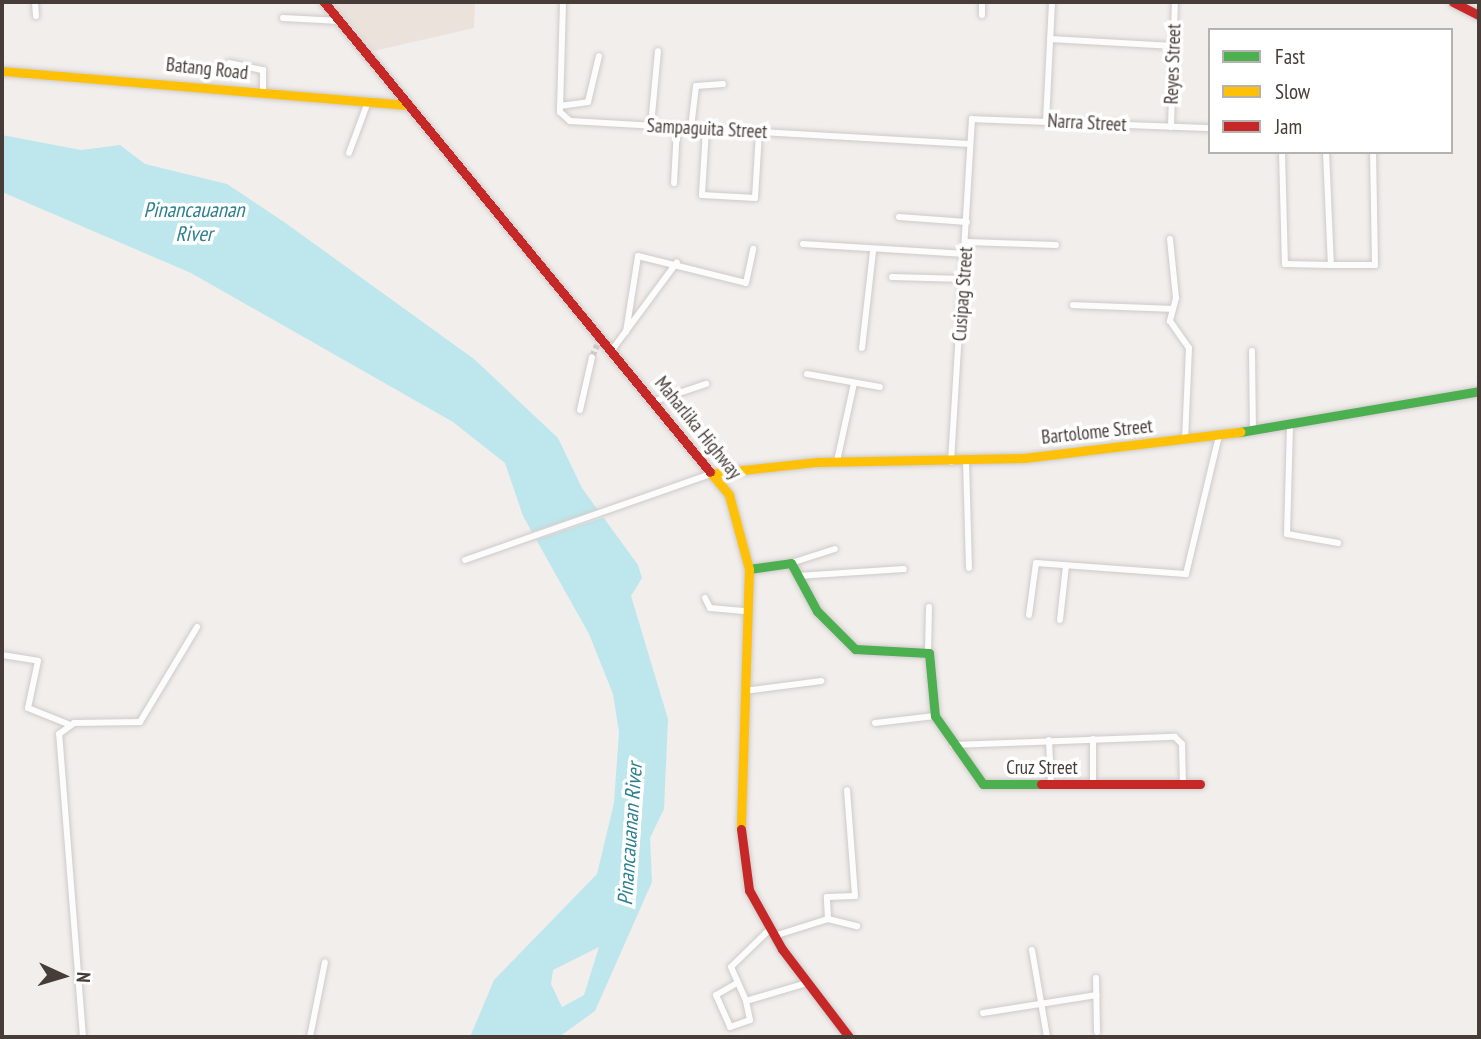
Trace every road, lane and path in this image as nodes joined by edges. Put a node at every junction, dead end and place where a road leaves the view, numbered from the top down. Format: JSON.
{"nodes":[{"id":1,"x":35,"y":2,"type":"edge"},
{"id":2,"x":324,"y":2,"type":"edge"},
{"id":3,"x":563,"y":2,"type":"edge"},
{"id":4,"x":982,"y":2,"type":"edge"},
{"id":5,"x":1052,"y":2,"type":"edge"},
{"id":6,"x":1175,"y":2,"type":"edge"},
{"id":7,"x":1453,"y":2,"type":"edge"},
{"id":8,"x":982,"y":15,"type":"dead end"},
{"id":9,"x":1479,"y":15,"type":"edge"},
{"id":10,"x":36,"y":16,"type":"dead end"},
{"id":11,"x":283,"y":18,"type":"dead end"},
{"id":12,"x":340,"y":22,"type":"junction"},
{"id":13,"x":1051,"y":39,"type":"junction"},
{"id":14,"x":1174,"y":46,"type":"junction"},
{"id":15,"x":658,"y":51,"type":"dead end"},
{"id":16,"x":599,"y":55,"type":"dead end"},
{"id":17,"x":229,"y":63,"type":"dead end"},
{"id":18,"x":2,"y":71,"type":"edge"},
{"id":19,"x":723,"y":85,"type":"dead end"},
{"id":20,"x":263,"y":92,"type":"junction"},
{"id":21,"x":368,"y":102,"type":"junction"},
{"id":22,"x":409,"y":105,"type":"junction"},
{"id":23,"x":560,"y":106,"type":"junction"},
{"id":24,"x":1046,"y":121,"type":"junction"},
{"id":25,"x":651,"y":126,"type":"junction"},
{"id":26,"x":677,"y":127,"type":"junction"},
{"id":27,"x":970,"y":127,"type":"joint"},
{"id":28,"x":1171,"y":127,"type":"junction"},
{"id":29,"x":691,"y":128,"type":"junction"},
{"id":30,"x":1208,"y":128,"type":"edge"},
{"id":31,"x":706,"y":129,"type":"junction"},
{"id":32,"x":759,"y":132,"type":"junction"},
{"id":33,"x":969,"y":144,"type":"junction"},
{"id":34,"x":349,"y":153,"type":"dead end"},
{"id":35,"x":1282,"y":154,"type":"edge"},
{"id":36,"x":1326,"y":154,"type":"edge"},
{"id":37,"x":1373,"y":154,"type":"edge"},
{"id":38,"x":674,"y":183,"type":"dead end"},
{"id":39,"x":899,"y":217,"type":"dead end"},
{"id":40,"x":967,"y":222,"type":"junction"},
{"id":41,"x":1170,"y":239,"type":"dead end"},
{"id":42,"x":967,"y":242,"type":"junction"},
{"id":43,"x":803,"y":244,"type":"dead end"},
{"id":44,"x":1056,"y":245,"type":"dead end"},
{"id":45,"x":753,"y":249,"type":"dead end"},
{"id":46,"x":873,"y":251,"type":"junction"},
{"id":47,"x":966,"y":254,"type":"junction"},
{"id":48,"x":677,"y":262,"type":"junction"},
{"id":49,"x":1331,"y":265,"type":"junction"},
{"id":50,"x":892,"y":277,"type":"dead end"},
{"id":51,"x":965,"y":279,"type":"junction"},
{"id":52,"x":1073,"y":305,"type":"dead end"},
{"id":53,"x":1172,"y":309,"type":"junction"},
{"id":54,"x":626,"y":332,"type":"junction"},
{"id":55,"x":862,"y":348,"type":"dead end"},
{"id":56,"x":612,"y":350,"type":"junction"},
{"id":57,"x":1252,"y":351,"type":"dead end"},
{"id":58,"x":592,"y":357,"type":"tunnel mouth"},
{"id":59,"x":807,"y":374,"type":"dead end"},
{"id":60,"x":854,"y":383,"type":"junction"},
{"id":61,"x":706,"y":384,"type":"dead end"},
{"id":62,"x":880,"y":387,"type":"dead end"},
{"id":63,"x":1479,"y":391,"type":"edge"},
{"id":64,"x":655,"y":401,"type":"junction"},
{"id":65,"x":580,"y":410,"type":"dead end"},
{"id":66,"x":1290,"y":426,"type":"junction"},
{"id":67,"x":1253,"y":431,"type":"junction"},
{"id":68,"x":1219,"y":436,"type":"junction"},
{"id":69,"x":1185,"y":439,"type":"junction"},
{"id":70,"x":837,"y":461,"type":"junction"},
{"id":71,"x":966,"y":461,"type":"junction"},
{"id":72,"x":951,"y":462,"type":"junction"},
{"id":73,"x":715,"y":473,"type":"junction"},
{"id":74,"x":1338,"y":543,"type":"dead end"},
{"id":75,"x":835,"y":549,"type":"dead end"},
{"id":76,"x":465,"y":560,"type":"dead end"},
{"id":77,"x":791,"y":563,"type":"junction"},
{"id":78,"x":1066,"y":566,"type":"junction"},
{"id":79,"x":969,"y":568,"type":"dead end"},
{"id":80,"x":749,"y":569,"type":"junction"},
{"id":81,"x":904,"y":569,"type":"dead end"},
{"id":82,"x":797,"y":576,"type":"junction"},
{"id":83,"x":705,"y":598,"type":"dead end"},
{"id":84,"x":929,"y":607,"type":"dead end"},
{"id":85,"x":747,"y":611,"type":"junction"},
{"id":86,"x":1029,"y":615,"type":"dead end"},
{"id":87,"x":1060,"y":620,"type":"dead end"},
{"id":88,"x":197,"y":628,"type":"dead end"},
{"id":89,"x":928,"y":652,"type":"junction"},
{"id":90,"x":2,"y":655,"type":"edge"},
{"id":91,"x":821,"y":681,"type":"dead end"},
{"id":92,"x":744,"y":691,"type":"junction"},
{"id":93,"x":935,"y":716,"type":"junction"},
{"id":94,"x":875,"y":723,"type":"dead end"},
{"id":95,"x":68,"y":724,"type":"junction"},
{"id":96,"x":1093,"y":739,"type":"junction"},
{"id":97,"x":1049,"y":740,"type":"junction"},
{"id":98,"x":953,"y":745,"type":"junction"},
{"id":99,"x":1200,"y":784,"type":"dead end"},
{"id":100,"x":1051,"y":786,"type":"junction"},
{"id":101,"x":1093,"y":786,"type":"junction"},
{"id":102,"x":1183,"y":786,"type":"junction"},
{"id":103,"x":847,"y":790,"type":"dead end"},
{"id":104,"x":828,"y":919,"type":"junction"},
{"id":105,"x":857,"y":926,"type":"dead end"},
{"id":106,"x":772,"y":932,"type":"junction"},
{"id":107,"x":1032,"y":950,"type":"dead end"},
{"id":108,"x":325,"y":962,"type":"dead end"},
{"id":109,"x":1097,"y":978,"type":"dead end"},
{"id":110,"x":737,"y":983,"type":"junction"},
{"id":111,"x":807,"y":983,"type":"junction"},
{"id":112,"x":1097,"y":995,"type":"junction"},
{"id":113,"x":746,"y":1001,"type":"junction"},
{"id":114,"x":1040,"y":1002,"type":"junction"},
{"id":115,"x":983,"y":1013,"type":"dead end"},
{"id":116,"x":1097,"y":1032,"type":"dead end"},
{"id":117,"x":83,"y":1037,"type":"edge"},
{"id":118,"x":310,"y":1037,"type":"edge"},
{"id":119,"x":849,"y":1037,"type":"edge"},
{"id":120,"x":1047,"y":1037,"type":"edge"}],
"edges":[{"from":1,"to":10,"type":"street"},
{"from":2,"to":12,"type":"main road","name":"Maharlika Highway"},
{"from":3,"to":23,"type":"street"},
{"from":4,"to":8,"type":"street"},
{"from":5,"to":13,"type":"street"},
{"from":6,"to":14,"type":"street","name":"Reyes Street"},
{"from":7,"to":9,"type":"main road"},
{"from":11,"to":12,"type":"street"},
{"from":12,"to":22,"type":"main road","name":"Maharlika Highway"},
{"from":13,"to":14,"type":"street"},
{"from":13,"to":24,"type":"street"},
{"from":14,"to":28,"type":"street","name":"Reyes Street"},
{"from":15,"to":25,"type":"street"},
{"from":16,"to":23,"type":"street"},
{"from":17,"to":20,"type":"street"},
{"from":18,"to":20,"type":"main road","name":"Batang Road"},
{"from":19,"to":29,"type":"street"},
{"from":20,"to":21,"type":"main road","name":"Batang Road"},
{"from":21,"to":22,"type":"main road","name":"Batang Road"},
{"from":21,"to":34,"type":"street"},
{"from":22,"to":56,"type":"main road","name":"Maharlika Highway"},
{"from":23,"to":25,"type":"street","name":"Sampaguita Street"},
{"from":24,"to":27,"type":"street","name":"Narra Street"},
{"from":24,"to":28,"type":"street","name":"Narra Street"},
{"from":25,"to":26,"type":"street","name":"Sampaguita Street"},
{"from":26,"to":29,"type":"street","name":"Sampaguita Street"},
{"from":26,"to":38,"type":"street"},
{"from":27,"to":33,"type":"street","name":"Cusipag Street"},
{"from":28,"to":30,"type":"street","name":"Narra Street"},
{"from":29,"to":31,"type":"street","name":"Sampaguita Street"},
{"from":31,"to":32,"type":"street","name":"Sampaguita Street"},
{"from":31,"to":32,"type":"street"},
{"from":32,"to":33,"type":"street","name":"Sampaguita Street"},
{"from":33,"to":40,"type":"street","name":"Cusipag Street"},
{"from":35,"to":49,"type":"street"},
{"from":36,"to":49,"type":"street"},
{"from":37,"to":49,"type":"street"},
{"from":39,"to":40,"type":"street"},
{"from":40,"to":42,"type":"street","name":"Cusipag Street"},
{"from":41,"to":53,"type":"street"},
{"from":42,"to":44,"type":"street"},
{"from":42,"to":47,"type":"street","name":"Cusipag Street"},
{"from":43,"to":46,"type":"street"},
{"from":45,"to":48,"type":"street"},
{"from":46,"to":47,"type":"street"},
{"from":46,"to":55,"type":"street"},
{"from":47,"to":51,"type":"street","name":"Cusipag Street"},
{"from":48,"to":54,"type":"street"},
{"from":48,"to":54,"type":"street"},
{"from":50,"to":51,"type":"street"},
{"from":51,"to":72,"type":"street","name":"Cusipag Street"},
{"from":52,"to":53,"type":"street"},
{"from":53,"to":69,"type":"street"},
{"from":54,"to":56,"type":"street"},
{"from":56,"to":64,"type":"main road","name":"Maharlika Highway"},
{"from":57,"to":67,"type":"street"},
{"from":58,"to":65,"type":"street"},
{"from":59,"to":60,"type":"street"},
{"from":60,"to":62,"type":"street"},
{"from":60,"to":70,"type":"street"},
{"from":61,"to":64,"type":"street"},
{"from":63,"to":66,"type":"main road","name":"Bartolome Street"},
{"from":64,"to":73,"type":"main road","name":"Maharlika Highway"},
{"from":66,"to":67,"type":"main road","name":"Bartolome Street"},
{"from":66,"to":74,"type":"street"},
{"from":67,"to":68,"type":"main road","name":"Bartolome Street"},
{"from":68,"to":69,"type":"main road","name":"Bartolome Street"},
{"from":68,"to":78,"type":"street"},
{"from":69,"to":71,"type":"main road","name":"Bartolome Street"},
{"from":70,"to":72,"type":"main road","name":"Bartolome Street"},
{"from":70,"to":73,"type":"main road","name":"Bartolome Street"},
{"from":71,"to":72,"type":"main road","name":"Bartolome Street"},
{"from":71,"to":79,"type":"street"},
{"from":73,"to":76,"type":"street"},
{"from":73,"to":80,"type":"main road","name":"Maharlika Highway"},
{"from":75,"to":77,"type":"street"},
{"from":77,"to":80,"type":"main road"},
{"from":77,"to":82,"type":"main road"},
{"from":78,"to":86,"type":"street"},
{"from":78,"to":87,"type":"street"},
{"from":80,"to":85,"type":"main road","name":"Maharlika Highway"},
{"from":81,"to":82,"type":"street"},
{"from":82,"to":89,"type":"main road"},
{"from":83,"to":85,"type":"street"},
{"from":84,"to":89,"type":"street"},
{"from":85,"to":92,"type":"main road","name":"Maharlika Highway"},
{"from":88,"to":95,"type":"street"},
{"from":89,"to":93,"type":"main road","name":"Cruz Street"},
{"from":90,"to":95,"type":"street"},
{"from":91,"to":92,"type":"street"},
{"from":92,"to":106,"type":"main road","name":"Maharlika Highway"},
{"from":93,"to":94,"type":"street"},
{"from":93,"to":98,"type":"main road","name":"Cruz Street"},
{"from":95,"to":117,"type":"street"},
{"from":96,"to":97,"type":"street"},
{"from":96,"to":101,"type":"street"},
{"from":96,"to":102,"type":"street"},
{"from":97,"to":98,"type":"street"},
{"from":97,"to":100,"type":"street"},
{"from":98,"to":100,"type":"main road","name":"Cruz Street"},
{"from":99,"to":102,"type":"main road","name":"Cruz Street"},
{"from":100,"to":101,"type":"main road","name":"Cruz Street"},
{"from":101,"to":102,"type":"main road","name":"Cruz Street"},
{"from":103,"to":104,"type":"street"},
{"from":104,"to":105,"type":"street"},
{"from":104,"to":106,"type":"street"},
{"from":106,"to":110,"type":"street"},
{"from":106,"to":111,"type":"main road","name":"Maharlika Highway"},
{"from":107,"to":114,"type":"street"},
{"from":108,"to":118,"type":"street"},
{"from":109,"to":112,"type":"street"},
{"from":110,"to":113,"type":"street"},
{"from":110,"to":113,"type":"street"},
{"from":111,"to":113,"type":"street"},
{"from":111,"to":119,"type":"main road","name":"Maharlika Highway"},
{"from":112,"to":114,"type":"street"},
{"from":112,"to":116,"type":"street"},
{"from":114,"to":115,"type":"street"},
{"from":114,"to":120,"type":"street"}]}
